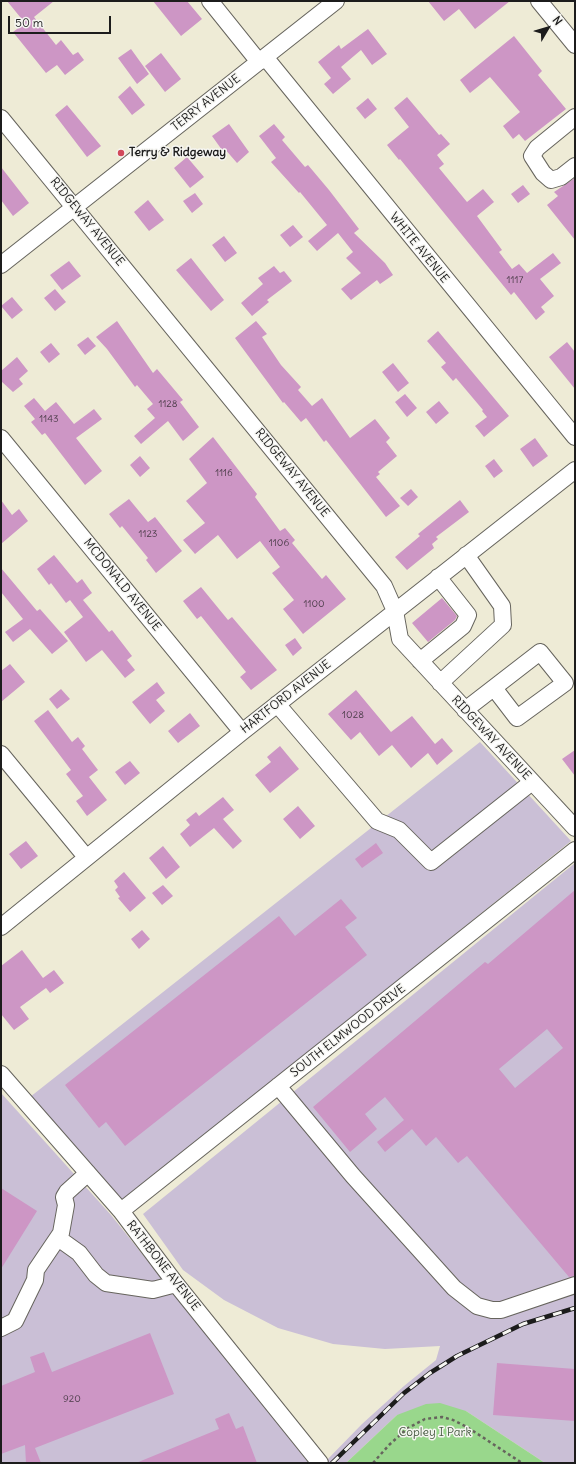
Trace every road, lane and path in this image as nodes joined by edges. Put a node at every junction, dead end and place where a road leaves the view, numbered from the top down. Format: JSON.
{"nodes":[{"id":1,"x":210,"y":1,"type":"edge"},
{"id":2,"x":336,"y":1,"type":"edge"},
{"id":3,"x":538,"y":1,"type":"edge"},
{"id":4,"x":575,"y":45,"type":"edge"},
{"id":5,"x":262,"y":60,"type":"junction"},
{"id":6,"x":575,"y":117,"type":"edge"},
{"id":7,"x":1,"y":118,"type":"edge"},
{"id":8,"x":575,"y":166,"type":"edge"},
{"id":9,"x":75,"y":206,"type":"junction"},
{"id":10,"x":1,"y":264,"type":"edge"},
{"id":11,"x":575,"y":437,"type":"edge"},
{"id":12,"x":1,"y":438,"type":"edge"},
{"id":13,"x":575,"y":470,"type":"edge"},
{"id":14,"x":466,"y":555,"type":"junction"},
{"id":15,"x":438,"y":577,"type":"junction"},
{"id":16,"x":395,"y":610,"type":"junction"},
{"id":17,"x":420,"y":661,"type":"junction"},
{"id":18,"x":440,"y":683,"type":"junction"},
{"id":19,"x":494,"y":688,"type":"dead end"},
{"id":20,"x":277,"y":704,"type":"junction"},
{"id":21,"x":466,"y":710,"type":"junction"},
{"id":22,"x":242,"y":732,"type":"junction"},
{"id":23,"x":1,"y":754,"type":"edge"},
{"id":24,"x":532,"y":782,"type":"junction"},
{"id":25,"x":575,"y":828,"type":"edge"},
{"id":26,"x":575,"y":850,"type":"edge"},
{"id":27,"x":86,"y":857,"type":"junction"},
{"id":28,"x":1,"y":927,"type":"edge"},
{"id":29,"x":1,"y":1074,"type":"edge"},
{"id":30,"x":278,"y":1086,"type":"junction"},
{"id":31,"x":88,"y":1173,"type":"junction"},
{"id":32,"x":121,"y":1211,"type":"junction"},
{"id":33,"x":58,"y":1238,"type":"junction"},
{"id":34,"x":176,"y":1284,"type":"junction"},
{"id":35,"x":575,"y":1286,"type":"edge"},
{"id":36,"x":1,"y":1328,"type":"edge"},
{"id":37,"x":313,"y":1460,"type":"edge"},
{"id":38,"x":373,"y":1463,"type":"edge"},
{"id":39,"x":522,"y":1463,"type":"edge"}],
"edges":[{"from":1,"to":5,"type":"street","name":"WHITE AVENUE"},
{"from":2,"to":5,"type":"street","name":"TERRY AVENUE"},
{"from":3,"to":4,"type":"street"},
{"from":5,"to":9,"type":"street","name":"TERRY AVENUE"},
{"from":5,"to":11,"type":"street","name":"WHITE AVENUE"},
{"from":6,"to":8,"type":"street"},
{"from":7,"to":9,"type":"street","name":"RIDGEWAY AVENUE"},
{"from":9,"to":10,"type":"street","name":"TERRY AVENUE"},
{"from":9,"to":16,"type":"street","name":"RIDGEWAY AVENUE"},
{"from":12,"to":22,"type":"street","name":"MCDONALD AVENUE"},
{"from":13,"to":14,"type":"street","name":"HARTFORD AVENUE"},
{"from":14,"to":15,"type":"street","name":"HARTFORD AVENUE"},
{"from":14,"to":18,"type":"street"},
{"from":15,"to":16,"type":"street","name":"HARTFORD AVENUE"},
{"from":15,"to":17,"type":"street"},
{"from":16,"to":17,"type":"street","name":"RIDGEWAY AVENUE"},
{"from":16,"to":20,"type":"street","name":"HARTFORD AVENUE"},
{"from":17,"to":18,"type":"street","name":"RIDGEWAY AVENUE"},
{"from":18,"to":21,"type":"street","name":"RIDGEWAY AVENUE"},
{"from":19,"to":21,"type":"street"},
{"from":20,"to":22,"type":"street","name":"HARTFORD AVENUE"},
{"from":20,"to":24,"type":"street"},
{"from":21,"to":24,"type":"street","name":"RIDGEWAY AVENUE"},
{"from":22,"to":27,"type":"street","name":"HARTFORD AVENUE"},
{"from":23,"to":27,"type":"street"},
{"from":24,"to":25,"type":"street","name":"RIDGEWAY AVENUE"},
{"from":26,"to":30,"type":"street","name":"SOUTH ELMWOOD DRIVE"},
{"from":27,"to":28,"type":"street","name":"HARTFORD AVENUE"},
{"from":29,"to":31,"type":"street","name":"RATHBONE AVENUE"},
{"from":30,"to":32,"type":"street","name":"SOUTH ELMWOOD DRIVE"},
{"from":30,"to":35,"type":"street"},
{"from":31,"to":32,"type":"street","name":"RATHBONE AVENUE"},
{"from":31,"to":33,"type":"street"},
{"from":32,"to":34,"type":"street","name":"RATHBONE AVENUE"},
{"from":33,"to":34,"type":"street"},
{"from":33,"to":36,"type":"street"},
{"from":34,"to":37,"type":"street","name":"RATHBONE AVENUE"},
{"from":38,"to":39,"type":"path"}]}
